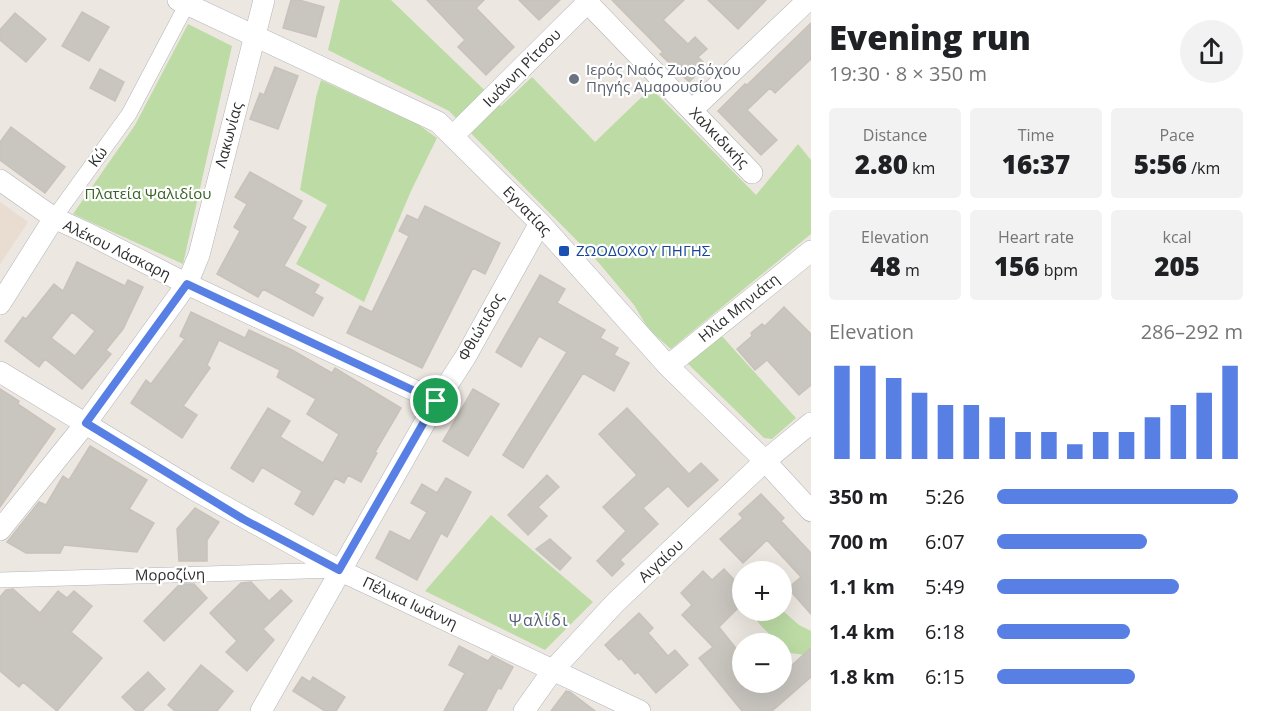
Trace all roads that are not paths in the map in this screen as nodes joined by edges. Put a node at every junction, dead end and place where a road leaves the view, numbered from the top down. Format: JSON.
{"nodes":[{"id":1,"x":264,"y":0,"type":"edge"},
{"id":2,"x":808,"y":0,"type":"edge"},
{"id":3,"x":588,"y":1,"type":"edge"},
{"id":4,"x":183,"y":2,"type":"edge"},
{"id":5,"x":255,"y":36,"type":"junction"},
{"id":6,"x":692,"y":110,"type":"junction"},
{"id":7,"x":453,"y":136,"type":"junction"},
{"id":8,"x":752,"y":173,"type":"dead end"},
{"id":9,"x":0,"y":180,"type":"edge"},
{"id":10,"x":54,"y":218,"type":"junction"},
{"id":11,"x":540,"y":223,"type":"junction"},
{"id":12,"x":811,"y":251,"type":"edge"},
{"id":13,"x":187,"y":284,"type":"junction"},
{"id":14,"x":0,"y":304,"type":"edge"},
{"id":15,"x":668,"y":366,"type":"junction"},
{"id":16,"x":0,"y":372,"type":"edge"},
{"id":17,"x":436,"y":401,"type":"junction"},
{"id":18,"x":86,"y":423,"type":"junction"},
{"id":19,"x":811,"y":423,"type":"edge"},
{"id":20,"x":765,"y":462,"type":"junction"},
{"id":21,"x":811,"y":511,"type":"edge"},
{"id":22,"x":0,"y":530,"type":"edge"},
{"id":23,"x":339,"y":570,"type":"junction"},
{"id":24,"x":0,"y":580,"type":"edge"},
{"id":25,"x":553,"y":670,"type":"junction"},
{"id":26,"x":261,"y":711,"type":"edge"},
{"id":27,"x":524,"y":711,"type":"edge"},
{"id":28,"x":640,"y":711,"type":"edge"}],
"edges":[{"from":1,"to":5,"type":"street","name":"Λακωνίας"},
{"from":2,"to":6,"type":"street"},
{"from":3,"to":6,"type":"street","name":"Χαλκιδικής"},
{"from":3,"to":7,"type":"street","name":"Ιωάννη Ρίτσου"},
{"from":4,"to":5,"type":"street","name":"Εγνατίας"},
{"from":4,"to":10,"type":"street","name":"Κώ"},
{"from":5,"to":7,"type":"street","name":"Εγνατίας"},
{"from":5,"to":13,"type":"street","name":"Λακωνίας"},
{"from":6,"to":8,"type":"street","name":"Χαλκιδικής"},
{"from":7,"to":11,"type":"street","name":"Εγνατίας"},
{"from":9,"to":10,"type":"street","name":"Αλέκου Λάσκαρη"},
{"from":10,"to":13,"type":"street","name":"Αλέκου Λάσκαρη"},
{"from":10,"to":14,"type":"street","name":"Κώ"},
{"from":11,"to":15,"type":"street","name":"Εγνατίας"},
{"from":11,"to":17,"type":"street","name":"Φθιώτιδος"},
{"from":12,"to":15,"type":"street","name":"Ηλία Μηνιάτη"},
{"from":13,"to":17,"type":"street","name":"Αλέκου Λάσκαρη"},
{"from":13,"to":18,"type":"street","name":"Λακωνίας"},
{"from":15,"to":20,"type":"street","name":"Εγνατίας"},
{"from":16,"to":18,"type":"street","name":"Πέλικα Ιωάννη"},
{"from":17,"to":23,"type":"street","name":"Φθιώτιδος"},
{"from":18,"to":22,"type":"street","name":"Λακωνίας"},
{"from":18,"to":23,"type":"street","name":"Πέλικα Ιωάννη"},
{"from":19,"to":20,"type":"street","name":"Αιγαίου"},
{"from":20,"to":21,"type":"street","name":"Εγνατίας"},
{"from":20,"to":25,"type":"street","name":"Αιγαίου"},
{"from":23,"to":24,"type":"street","name":"Μοροζίνη"},
{"from":23,"to":25,"type":"street","name":"Πέλικα Ιωάννη"},
{"from":23,"to":26,"type":"street","name":"Φθιώτιδος"},
{"from":25,"to":27,"type":"street","name":"Αιγαίου"},
{"from":25,"to":28,"type":"street","name":"Πέλικα Ιωάννη"}]}
